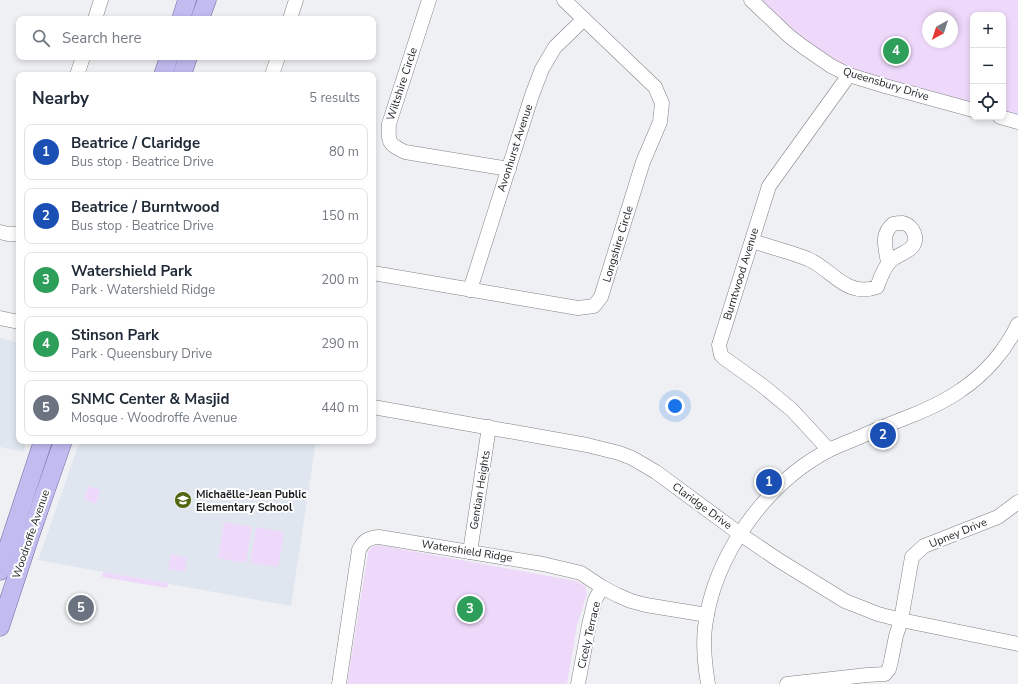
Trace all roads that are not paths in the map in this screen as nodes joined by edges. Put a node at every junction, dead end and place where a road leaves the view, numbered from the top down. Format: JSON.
{"nodes":[{"id":1,"x":101,"y":0,"type":"edge"},
{"id":2,"x":187,"y":0,"type":"edge"},
{"id":3,"x":207,"y":0,"type":"edge"},
{"id":4,"x":296,"y":0,"type":"edge"},
{"id":5,"x":429,"y":0,"type":"edge"},
{"id":6,"x":564,"y":0,"type":"edge"},
{"id":7,"x":751,"y":0,"type":"edge"},
{"id":8,"x":96,"y":16,"type":"edge"},
{"id":9,"x":182,"y":16,"type":"edge"},
{"id":10,"x":201,"y":16,"type":"edge"},
{"id":11,"x":291,"y":16,"type":"edge"},
{"id":12,"x":584,"y":19,"type":"junction"},
{"id":13,"x":81,"y":60,"type":"edge"},
{"id":14,"x":168,"y":60,"type":"edge"},
{"id":15,"x":187,"y":60,"type":"edge"},
{"id":16,"x":277,"y":60,"type":"edge"},
{"id":17,"x":78,"y":72,"type":"edge"},
{"id":18,"x":164,"y":72,"type":"edge"},
{"id":19,"x":183,"y":72,"type":"edge"},
{"id":20,"x":273,"y":72,"type":"edge"},
{"id":21,"x":849,"y":75,"type":"junction"},
{"id":22,"x":970,"y":109,"type":"edge"},
{"id":23,"x":1006,"y":119,"type":"edge"},
{"id":24,"x":1018,"y":122,"type":"edge"},
{"id":25,"x":509,"y":169,"type":"junction"},
{"id":26,"x":0,"y":232,"type":"edge"},
{"id":27,"x":16,"y":234,"type":"edge"},
{"id":28,"x":752,"y":241,"type":"junction"},
{"id":29,"x":888,"y":263,"type":"dead end"},
{"id":30,"x":376,"y":274,"type":"edge"},
{"id":31,"x":470,"y":290,"type":"junction"},
{"id":32,"x":0,"y":318,"type":"edge"},
{"id":33,"x":16,"y":321,"type":"edge"},
{"id":34,"x":1018,"y":324,"type":"edge"},
{"id":35,"x":376,"y":408,"type":"edge"},
{"id":36,"x":489,"y":427,"type":"junction"},
{"id":37,"x":42,"y":444,"type":"edge"},
{"id":38,"x":62,"y":444,"type":"edge"},
{"id":39,"x":829,"y":450,"type":"junction"},
{"id":40,"x":1018,"y":502,"type":"edge"},
{"id":41,"x":740,"y":534,"type":"junction"},
{"id":42,"x":470,"y":552,"type":"junction"},
{"id":43,"x":0,"y":571,"type":"edge"},
{"id":44,"x":602,"y":587,"type":"junction"},
{"id":45,"x":707,"y":615,"type":"junction"},
{"id":46,"x":901,"y":620,"type":"junction"},
{"id":47,"x":0,"y":628,"type":"edge"},
{"id":48,"x":1018,"y":644,"type":"edge"},
{"id":49,"x":339,"y":684,"type":"edge"},
{"id":50,"x":578,"y":684,"type":"edge"},
{"id":51,"x":708,"y":684,"type":"edge"},
{"id":52,"x":787,"y":684,"type":"edge"}],
"edges":[{"from":1,"to":8,"type":"street"},
{"from":2,"to":9,"type":"main road"},
{"from":3,"to":10,"type":"main road"},
{"from":4,"to":11,"type":"street"},
{"from":5,"to":25,"type":"street","name":"Wiltshire Circle"},
{"from":6,"to":12,"type":"street","name":"Longshire Circle"},
{"from":7,"to":21,"type":"street","name":"Queensbury Drive"},
{"from":12,"to":25,"type":"street","name":"Avonhurst Avenue"},
{"from":12,"to":31,"type":"street","name":"Longshire Circle"},
{"from":13,"to":17,"type":"street"},
{"from":14,"to":18,"type":"main road"},
{"from":15,"to":19,"type":"main road"},
{"from":16,"to":20,"type":"street"},
{"from":21,"to":22,"type":"street","name":"Queensbury Drive"},
{"from":21,"to":28,"type":"street","name":"Burntwood Avenue"},
{"from":23,"to":24,"type":"street"},
{"from":25,"to":31,"type":"street","name":"Avonhurst Avenue"},
{"from":26,"to":27,"type":"street"},
{"from":28,"to":29,"type":"street"},
{"from":28,"to":39,"type":"street","name":"Burntwood Avenue"},
{"from":30,"to":31,"type":"street","name":"Longshire Circle"},
{"from":32,"to":33,"type":"street"},
{"from":34,"to":39,"type":"street"},
{"from":35,"to":36,"type":"street","name":"Claridge Drive"},
{"from":36,"to":41,"type":"street","name":"Claridge Drive"},
{"from":36,"to":42,"type":"street","name":"Gentian Heights"},
{"from":37,"to":43,"type":"main road","name":"Woodroffe Avenue"},
{"from":38,"to":47,"type":"main road","name":"Woodroffe Avenue"},
{"from":39,"to":41,"type":"street"},
{"from":40,"to":46,"type":"street","name":"Upney Drive"},
{"from":41,"to":45,"type":"street"},
{"from":41,"to":46,"type":"street","name":"Claridge Drive"},
{"from":42,"to":44,"type":"street","name":"Watershield Ridge"},
{"from":42,"to":49,"type":"street","name":"Watershield Ridge"},
{"from":44,"to":45,"type":"street","name":"Watershield Ridge"},
{"from":44,"to":50,"type":"street","name":"Cicely Terrace"},
{"from":45,"to":51,"type":"street"},
{"from":46,"to":48,"type":"street","name":"Claridge Drive"},
{"from":46,"to":52,"type":"street","name":"Upney Drive"}]}
